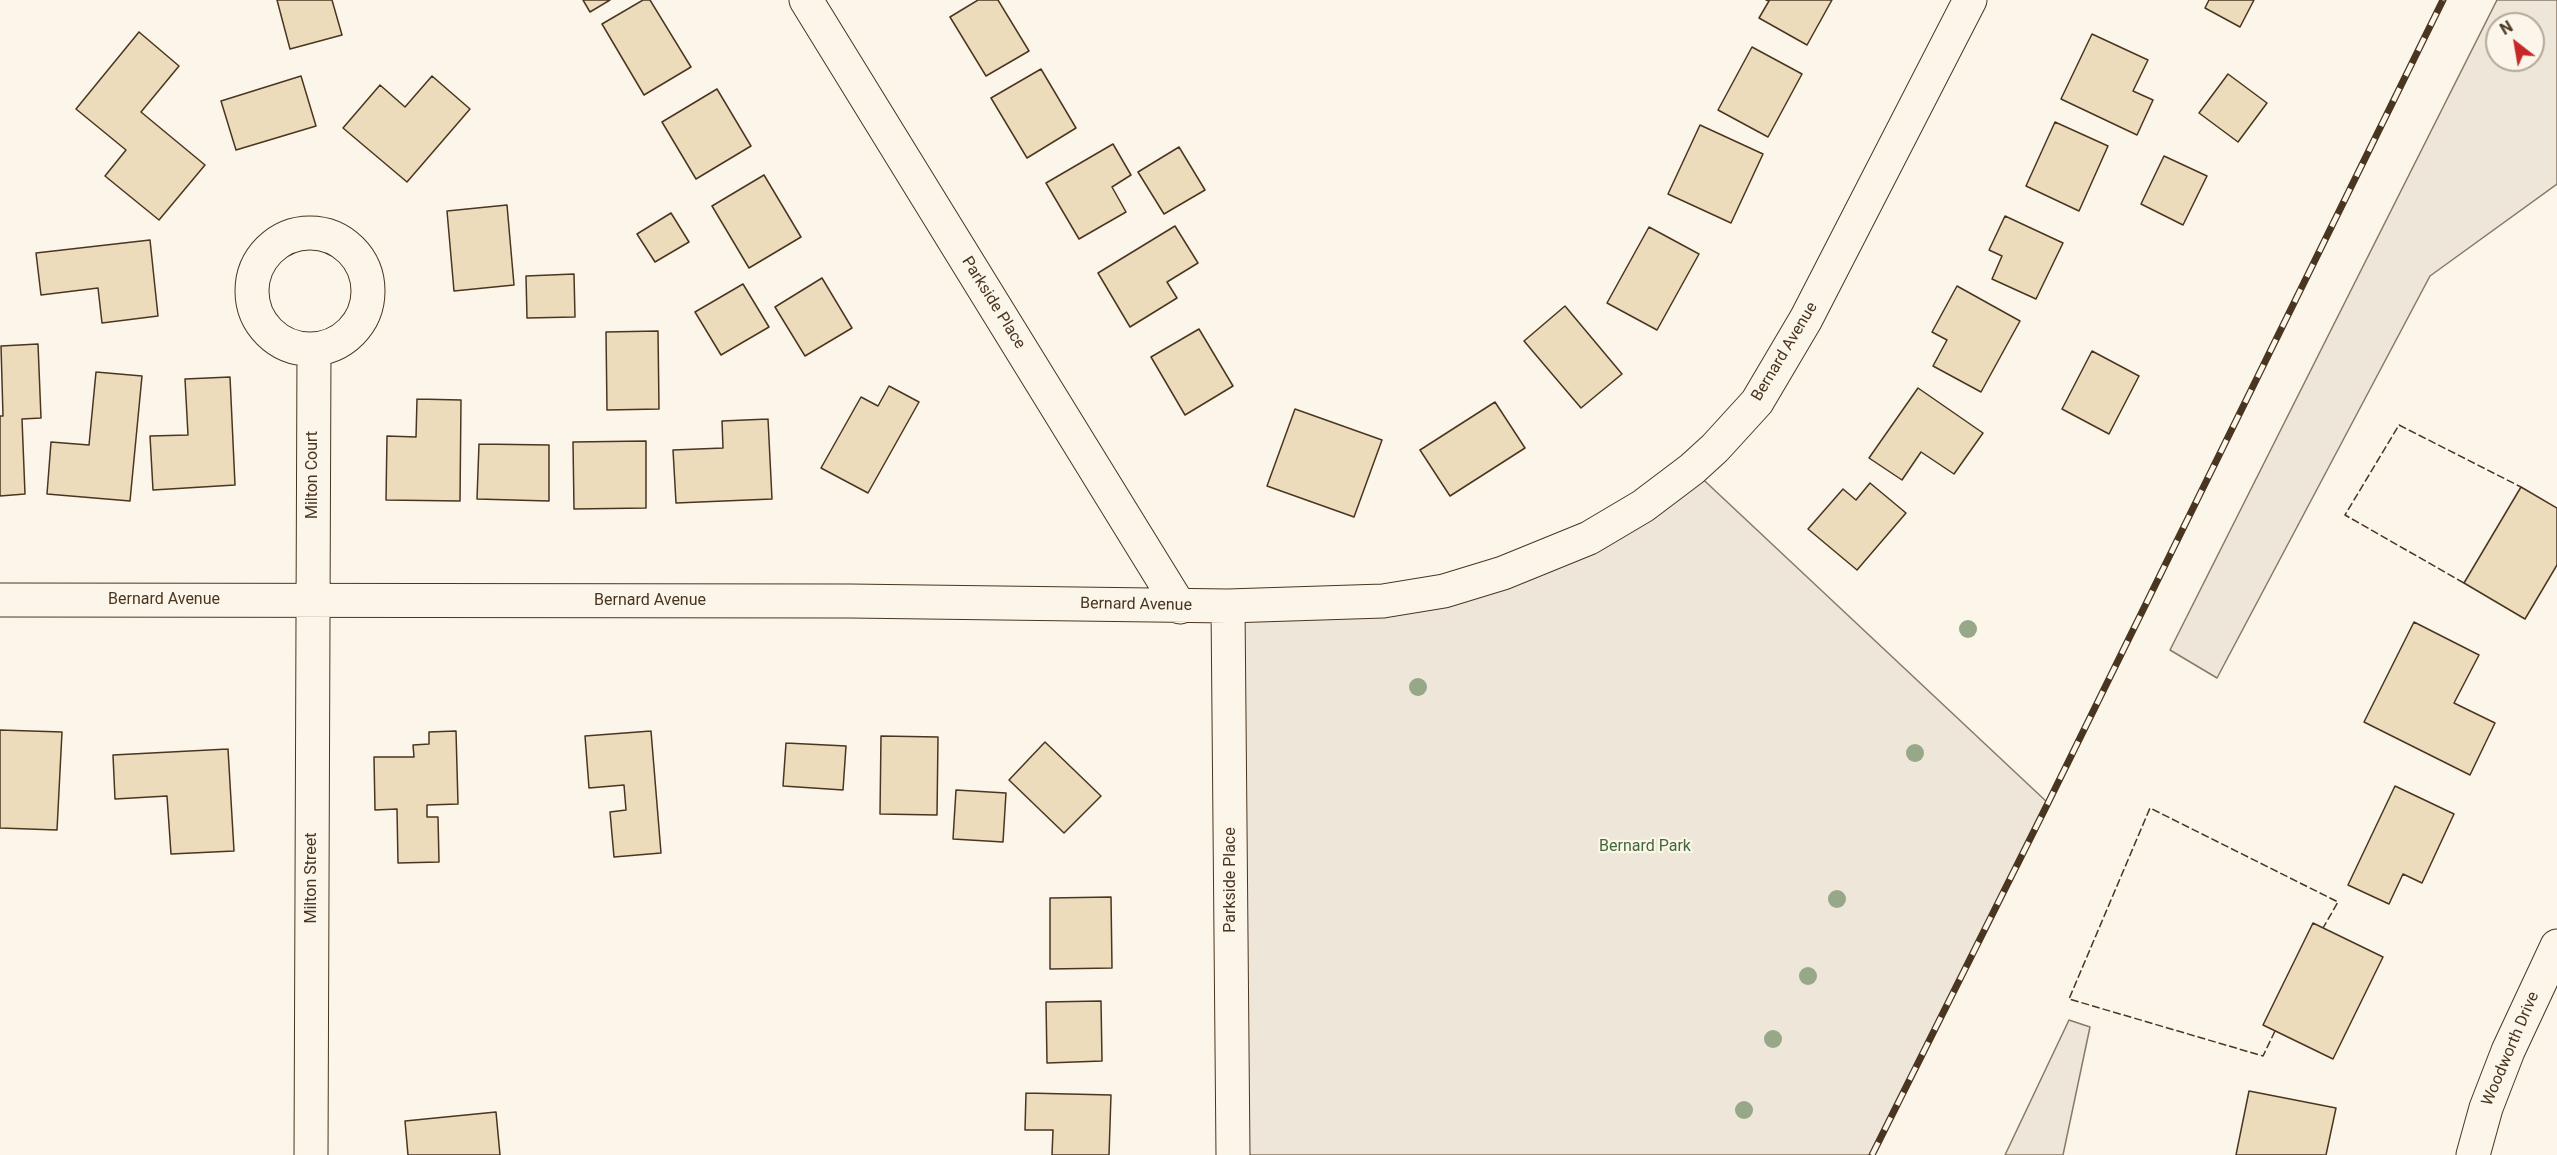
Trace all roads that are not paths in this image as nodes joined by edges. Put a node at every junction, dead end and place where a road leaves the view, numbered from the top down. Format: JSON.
{"nodes":[{"id":1,"x":806,"y":0,"type":"edge"},
{"id":2,"x":1970,"y":0,"type":"edge"},
{"id":3,"x":314,"y":349,"type":"dead end"},
{"id":4,"x":0,"y":600,"type":"edge"},
{"id":5,"x":312,"y":600,"type":"junction"},
{"id":6,"x":1228,"y":606,"type":"junction"},
{"id":7,"x":1180,"y":607,"type":"junction"},
{"id":8,"x":2557,"y":946,"type":"edge"},
{"id":9,"x":311,"y":1155,"type":"edge"},
{"id":10,"x":1233,"y":1155,"type":"edge"},
{"id":11,"x":2473,"y":1155,"type":"edge"}],
"edges":[{"from":1,"to":7,"type":"street","name":"Parkside Place"},
{"from":2,"to":6,"type":"street","name":"Bernard Avenue"},
{"from":3,"to":5,"type":"street","name":"Milton Court"},
{"from":4,"to":5,"type":"street","name":"Bernard Avenue"},
{"from":5,"to":7,"type":"street","name":"Bernard Avenue"},
{"from":5,"to":9,"type":"street","name":"Milton Street"},
{"from":6,"to":7,"type":"street","name":"Bernard Avenue"},
{"from":6,"to":10,"type":"street","name":"Parkside Place"},
{"from":8,"to":11,"type":"street","name":"Woodworth Drive"}]}
